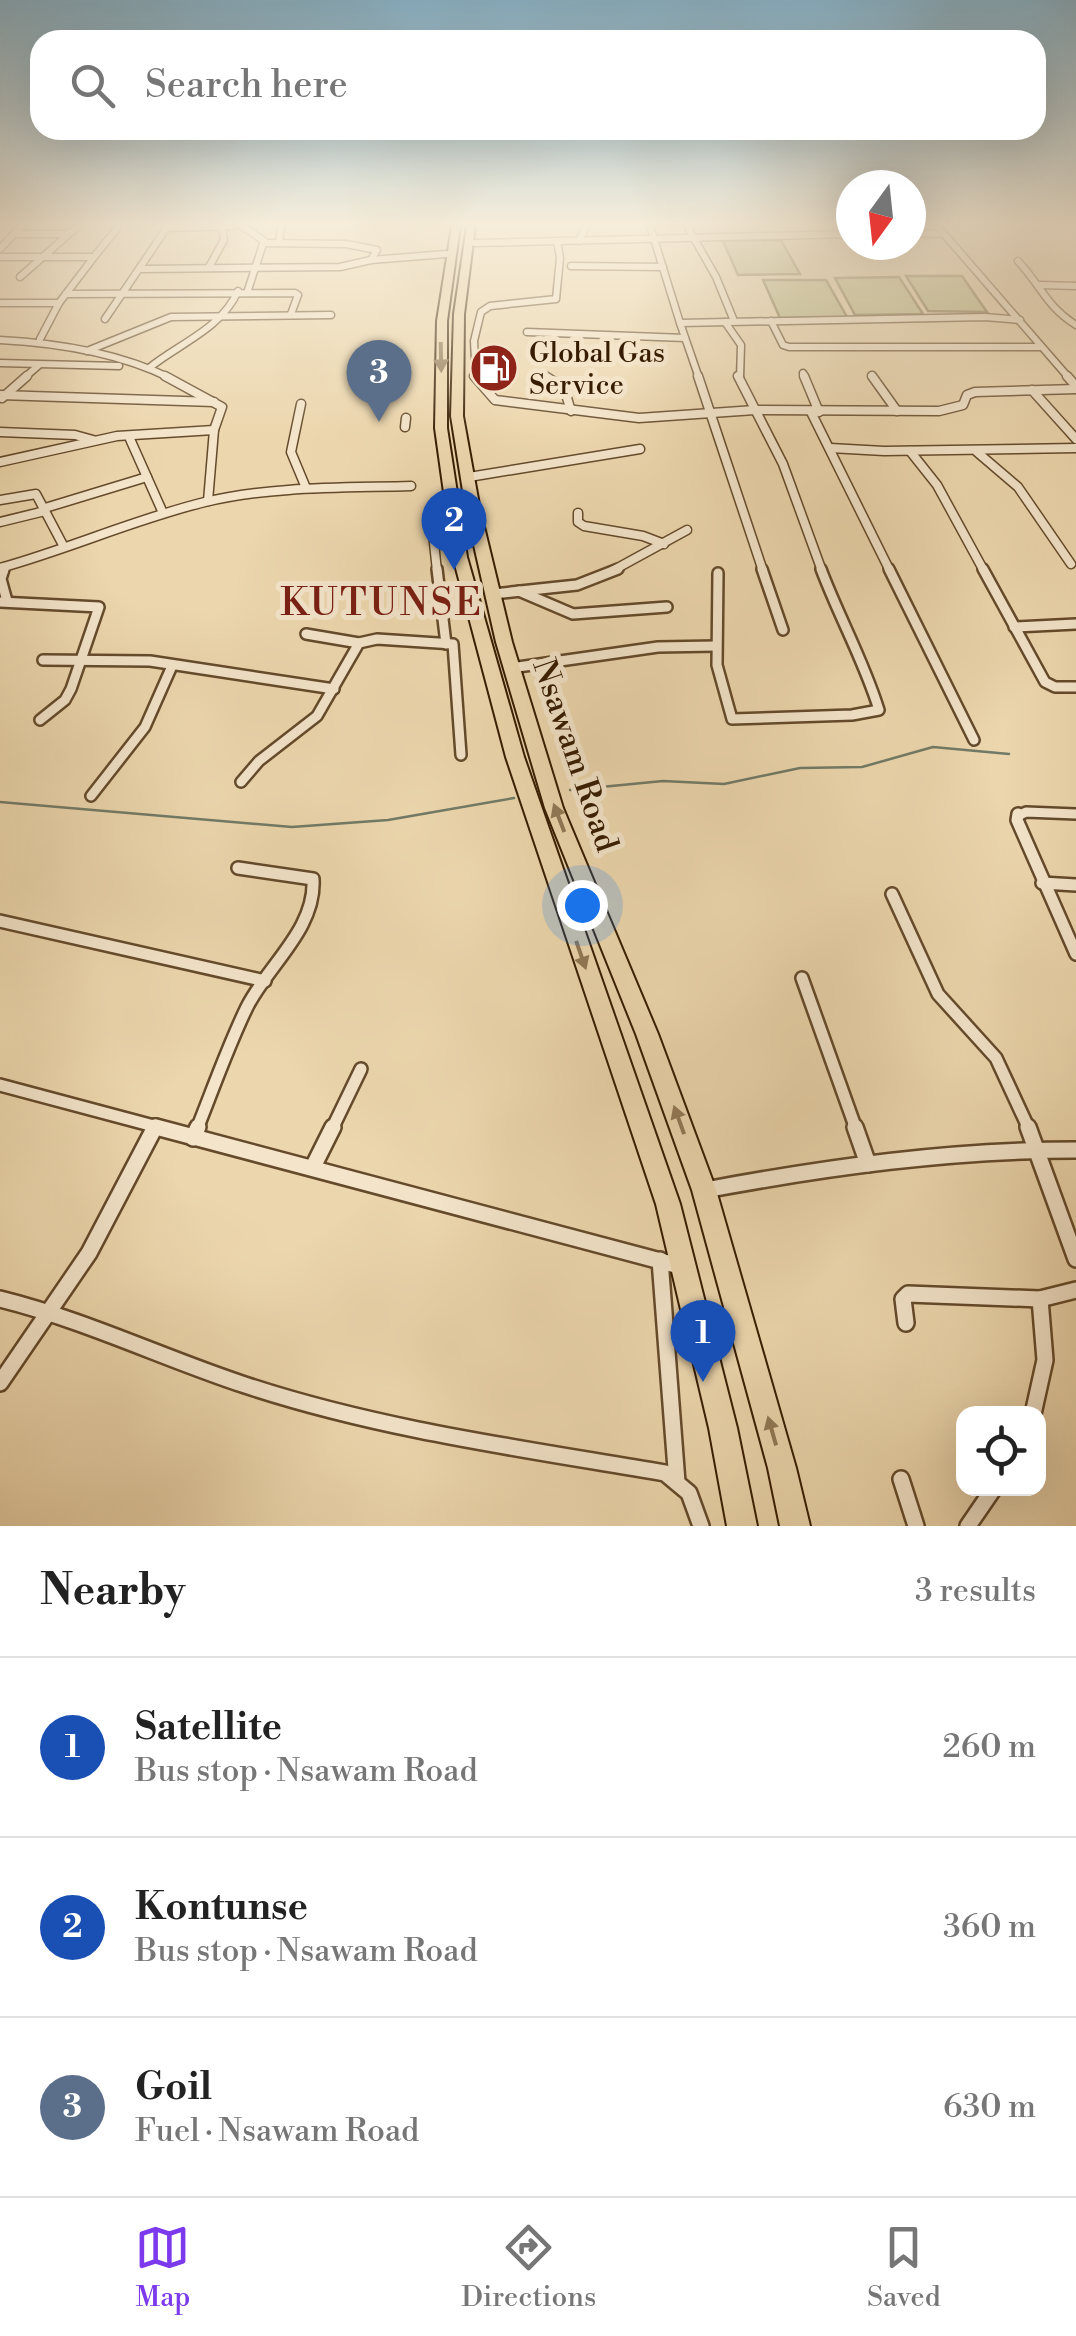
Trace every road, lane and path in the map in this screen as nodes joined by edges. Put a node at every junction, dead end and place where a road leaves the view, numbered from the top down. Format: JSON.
{"nodes":[{"id":1,"x":63,"y":297,"type":"edge"},
{"id":2,"x":118,"y":297,"type":"edge"},
{"id":3,"x":237,"y":297,"type":"edge"},
{"id":4,"x":297,"y":297,"type":"edge"},
{"id":5,"x":452,"y":297,"type":"edge"},
{"id":6,"x":456,"y":297,"type":"edge"},
{"id":7,"x":557,"y":297,"type":"edge"},
{"id":8,"x":670,"y":297,"type":"edge"},
{"id":9,"x":722,"y":297,"type":"edge"},
{"id":10,"x":999,"y":297,"type":"edge"},
{"id":11,"x":1044,"y":297,"type":"edge"},
{"id":12,"x":59,"y":302,"type":"junction"},
{"id":13,"x":0,"y":303,"type":"edge"},
{"id":14,"x":227,"y":314,"type":"junction"},
{"id":15,"x":292,"y":314,"type":"junction"},
{"id":16,"x":331,"y":314,"type":"dead end"},
{"id":17,"x":105,"y":318,"type":"dead end"},
{"id":18,"x":1020,"y":320,"type":"junction"},
{"id":19,"x":771,"y":321,"type":"junction"},
{"id":20,"x":680,"y":322,"type":"junction"},
{"id":21,"x":729,"y":322,"type":"junction"},
{"id":22,"x":1076,"y":325,"type":"edge"},
{"id":23,"x":527,"y":332,"type":"dead end"},
{"id":24,"x":685,"y":338,"type":"junction"},
{"id":25,"x":40,"y":339,"type":"junction"},
{"id":26,"x":0,"y":340,"type":"edge"},
{"id":27,"x":1041,"y":348,"type":"junction"},
{"id":28,"x":86,"y":352,"type":"junction"},
{"id":29,"x":0,"y":364,"type":"edge"},
{"id":30,"x":38,"y":365,"type":"junction"},
{"id":31,"x":134,"y":366,"type":"junction"},
{"id":32,"x":149,"y":368,"type":"junction"},
{"id":33,"x":540,"y":372,"type":"dead end"},
{"id":34,"x":803,"y":373,"type":"dead end"},
{"id":35,"x":474,"y":376,"type":"junction"},
{"id":36,"x":872,"y":376,"type":"dead end"},
{"id":37,"x":457,"y":377,"type":"junction"},
{"id":38,"x":1076,"y":387,"type":"edge"},
{"id":39,"x":1032,"y":390,"type":"junction"},
{"id":40,"x":2,"y":397,"type":"edge"},
{"id":41,"x":219,"y":402,"type":"junction"},
{"id":42,"x":301,"y":404,"type":"dead end"},
{"id":43,"x":755,"y":410,"type":"junction"},
{"id":44,"x":571,"y":411,"type":"junction"},
{"id":45,"x":897,"y":411,"type":"junction"},
{"id":46,"x":815,"y":412,"type":"junction"},
{"id":47,"x":708,"y":413,"type":"junction"},
{"id":48,"x":214,"y":430,"type":"junction"},
{"id":49,"x":0,"y":432,"type":"edge"},
{"id":50,"x":130,"y":439,"type":"junction"},
{"id":51,"x":1076,"y":439,"type":"edge"},
{"id":52,"x":94,"y":440,"type":"junction"},
{"id":53,"x":830,"y":448,"type":"junction"},
{"id":54,"x":1076,"y":448,"type":"edge"},
{"id":55,"x":640,"y":450,"type":"dead end"},
{"id":56,"x":974,"y":450,"type":"junction"},
{"id":57,"x":910,"y":451,"type":"junction"},
{"id":58,"x":0,"y":462,"type":"edge"},
{"id":59,"x":147,"y":477,"type":"junction"},
{"id":60,"x":470,"y":477,"type":"junction"},
{"id":61,"x":411,"y":486,"type":"dead end"},
{"id":62,"x":306,"y":488,"type":"junction"},
{"id":63,"x":0,"y":500,"type":"edge"},
{"id":64,"x":208,"y":501,"type":"junction"},
{"id":65,"x":45,"y":509,"type":"junction"},
{"id":66,"x":163,"y":513,"type":"junction"},
{"id":67,"x":578,"y":513,"type":"dead end"},
{"id":68,"x":0,"y":522,"type":"edge"},
{"id":69,"x":432,"y":524,"type":"dead end"},
{"id":70,"x":687,"y":530,"type":"dead end"},
{"id":71,"x":664,"y":544,"type":"junction"},
{"id":72,"x":64,"y":547,"type":"junction"},
{"id":73,"x":1071,"y":564,"type":"dead end"},
{"id":74,"x":2,"y":568,"type":"edge"},
{"id":75,"x":718,"y":572,"type":"dead end"},
{"id":76,"x":519,"y":591,"type":"junction"},
{"id":77,"x":493,"y":594,"type":"junction"},
{"id":78,"x":3,"y":602,"type":"edge"},
{"id":79,"x":667,"y":607,"type":"dead end"},
{"id":80,"x":1076,"y":624,"type":"edge"},
{"id":81,"x":1014,"y":627,"type":"junction"},
{"id":82,"x":783,"y":630,"type":"dead end"},
{"id":83,"x":306,"y":634,"type":"dead end"},
{"id":84,"x":359,"y":643,"type":"junction"},
{"id":85,"x":446,"y":644,"type":"junction"},
{"id":86,"x":716,"y":646,"type":"junction"},
{"id":87,"x":82,"y":656,"type":"junction"},
{"id":88,"x":44,"y":660,"type":"dead end"},
{"id":89,"x":172,"y":666,"type":"junction"},
{"id":90,"x":506,"y":675,"type":"junction"},
{"id":91,"x":1076,"y":686,"type":"edge"},
{"id":92,"x":334,"y":689,"type":"junction"},
{"id":93,"x":40,"y":720,"type":"dead end"},
{"id":94,"x":974,"y":740,"type":"dead end"},
{"id":95,"x":461,"y":756,"type":"dead end"},
{"id":96,"x":241,"y":782,"type":"dead end"},
{"id":97,"x":90,"y":796,"type":"dead end"},
{"id":98,"x":1076,"y":814,"type":"edge"},
{"id":99,"x":238,"y":868,"type":"dead end"},
{"id":100,"x":1042,"y":882,"type":"junction"},
{"id":101,"x":1076,"y":885,"type":"edge"},
{"id":102,"x":892,"y":894,"type":"dead end"},
{"id":103,"x":0,"y":921,"type":"edge"},
{"id":104,"x":1076,"y":954,"type":"edge"},
{"id":105,"x":802,"y":978,"type":"dead end"},
{"id":106,"x":265,"y":981,"type":"junction"},
{"id":107,"x":361,"y":1070,"type":"dead end"},
{"id":108,"x":0,"y":1085,"type":"edge"},
{"id":109,"x":156,"y":1126,"type":"junction"},
{"id":110,"x":193,"y":1138,"type":"junction"},
{"id":111,"x":1037,"y":1149,"type":"junction"},
{"id":112,"x":1076,"y":1150,"type":"edge"},
{"id":113,"x":868,"y":1164,"type":"junction"},
{"id":114,"x":312,"y":1167,"type":"junction"},
{"id":115,"x":704,"y":1190,"type":"junction"},
{"id":116,"x":1076,"y":1259,"type":"edge"},
{"id":117,"x":660,"y":1260,"type":"junction"},
{"id":118,"x":684,"y":1267,"type":"junction"},
{"id":119,"x":1076,"y":1290,"type":"edge"},
{"id":120,"x":0,"y":1299,"type":"edge"},
{"id":121,"x":1040,"y":1299,"type":"junction"},
{"id":122,"x":48,"y":1312,"type":"junction"},
{"id":123,"x":906,"y":1322,"type":"dead end"},
{"id":124,"x":0,"y":1383,"type":"edge"},
{"id":125,"x":1035,"y":1406,"type":"edge"},
{"id":126,"x":901,"y":1479,"type":"dead end"},
{"id":127,"x":677,"y":1482,"type":"junction"},
{"id":128,"x":989,"y":1496,"type":"edge"},
{"id":129,"x":701,"y":1526,"type":"edge"},
{"id":130,"x":742,"y":1526,"type":"edge"},
{"id":131,"x":795,"y":1526,"type":"edge"},
{"id":132,"x":916,"y":1526,"type":"edge"},
{"id":133,"x":968,"y":1526,"type":"edge"}],
"edges":[{"from":1,"to":12,"type":"street"},
{"from":2,"to":17,"type":"street"},
{"from":3,"to":14,"type":"street"},
{"from":4,"to":15,"type":"street"},
{"from":5,"to":90,"type":"highway","name":"Nsawam Road","one_way":true},
{"from":6,"to":37,"type":"highway","name":"Nsawam Road"},
{"from":7,"to":35,"type":"street"},
{"from":8,"to":20,"type":"street"},
{"from":9,"to":21,"type":"street"},
{"from":10,"to":18,"type":"street"},
{"from":11,"to":22,"type":"street"},
{"from":12,"to":13,"type":"street"},
{"from":12,"to":25,"type":"street"},
{"from":14,"to":15,"type":"street"},
{"from":14,"to":28,"type":"street"},
{"from":14,"to":32,"type":"street"},
{"from":15,"to":16,"type":"street"},
{"from":18,"to":19,"type":"street"},
{"from":18,"to":27,"type":"street"},
{"from":19,"to":21,"type":"street"},
{"from":19,"to":27,"type":"street"},
{"from":20,"to":21,"type":"street"},
{"from":20,"to":24,"type":"street"},
{"from":21,"to":43,"type":"street"},
{"from":23,"to":24,"type":"street"},
{"from":24,"to":47,"type":"street"},
{"from":25,"to":26,"type":"street"},
{"from":25,"to":28,"type":"street"},
{"from":27,"to":38,"type":"street"},
{"from":28,"to":31,"type":"street"},
{"from":29,"to":30,"type":"street"},
{"from":30,"to":31,"type":"street"},
{"from":30,"to":40,"type":"street"},
{"from":31,"to":32,"type":"street"},
{"from":32,"to":41,"type":"street"},
{"from":33,"to":44,"type":"street"},
{"from":34,"to":46,"type":"street"},
{"from":35,"to":37,"type":"street"},
{"from":35,"to":44,"type":"street"},
{"from":36,"to":45,"type":"street"},
{"from":37,"to":60,"type":"highway","name":"Nsawam Road"},
{"from":38,"to":39,"type":"street"},
{"from":39,"to":45,"type":"street"},
{"from":39,"to":51,"type":"street"},
{"from":40,"to":41,"type":"street"},
{"from":41,"to":48,"type":"street"},
{"from":42,"to":62,"type":"street"},
{"from":43,"to":46,"type":"street"},
{"from":43,"to":47,"type":"street"},
{"from":43,"to":86,"type":"street"},
{"from":44,"to":47,"type":"street"},
{"from":45,"to":46,"type":"street"},
{"from":46,"to":53,"type":"street"},
{"from":47,"to":82,"type":"street"},
{"from":48,"to":50,"type":"street"},
{"from":48,"to":64,"type":"street"},
{"from":49,"to":52,"type":"street"},
{"from":50,"to":52,"type":"street"},
{"from":50,"to":59,"type":"street"},
{"from":52,"to":58,"type":"street"},
{"from":53,"to":57,"type":"street"},
{"from":53,"to":94,"type":"street"},
{"from":54,"to":56,"type":"street"},
{"from":55,"to":60,"type":"street"},
{"from":56,"to":57,"type":"street"},
{"from":56,"to":73,"type":"street"},
{"from":57,"to":81,"type":"street"},
{"from":59,"to":65,"type":"street"},
{"from":59,"to":66,"type":"street"},
{"from":60,"to":77,"type":"highway","name":"Nsawam Road"},
{"from":61,"to":62,"type":"street"},
{"from":62,"to":64,"type":"street"},
{"from":63,"to":65,"type":"street"},
{"from":64,"to":66,"type":"street"},
{"from":65,"to":68,"type":"street"},
{"from":65,"to":72,"type":"street"},
{"from":66,"to":72,"type":"street"},
{"from":67,"to":71,"type":"street"},
{"from":69,"to":85,"type":"street"},
{"from":70,"to":71,"type":"street"},
{"from":71,"to":76,"type":"street"},
{"from":72,"to":74,"type":"street"},
{"from":74,"to":78,"type":"street"},
{"from":75,"to":86,"type":"street"},
{"from":76,"to":77,"type":"street"},
{"from":76,"to":79,"type":"street"},
{"from":77,"to":90,"type":"highway","name":"Nsawam Road"},
{"from":78,"to":87,"type":"street"},
{"from":80,"to":81,"type":"street"},
{"from":81,"to":91,"type":"street"},
{"from":83,"to":84,"type":"street"},
{"from":84,"to":85,"type":"street"},
{"from":84,"to":92,"type":"street"},
{"from":85,"to":95,"type":"street"},
{"from":86,"to":90,"type":"street"},
{"from":87,"to":88,"type":"street"},
{"from":87,"to":89,"type":"street"},
{"from":87,"to":93,"type":"street"},
{"from":89,"to":92,"type":"street"},
{"from":89,"to":97,"type":"street"},
{"from":115,"to":90,"type":"highway","name":"Nsawam Road","one_way":true},
{"from":90,"to":118,"type":"highway","name":"Nsawam Road","one_way":true},
{"from":92,"to":96,"type":"street"},
{"from":98,"to":100,"type":"street"},
{"from":99,"to":106,"type":"street"},
{"from":100,"to":101,"type":"street"},
{"from":100,"to":104,"type":"street"},
{"from":102,"to":111,"type":"street"},
{"from":103,"to":106,"type":"street"},
{"from":105,"to":113,"type":"street"},
{"from":106,"to":110,"type":"street"},
{"from":107,"to":114,"type":"street"},
{"from":108,"to":109,"type":"street"},
{"from":109,"to":110,"type":"street"},
{"from":109,"to":122,"type":"street"},
{"from":110,"to":114,"type":"street"},
{"from":111,"to":112,"type":"street"},
{"from":111,"to":113,"type":"street"},
{"from":111,"to":116,"type":"street"},
{"from":113,"to":115,"type":"street"},
{"from":114,"to":117,"type":"street"},
{"from":131,"to":115,"type":"highway","name":"Nsawam Road","one_way":true},
{"from":117,"to":118,"type":"street"},
{"from":117,"to":127,"type":"street"},
{"from":118,"to":130,"type":"highway","name":"Nsawam Road"},
{"from":119,"to":121,"type":"street"},
{"from":120,"to":122,"type":"street"},
{"from":121,"to":123,"type":"street"},
{"from":121,"to":125,"type":"street"},
{"from":122,"to":124,"type":"street"},
{"from":122,"to":127,"type":"street"},
{"from":126,"to":132,"type":"street"},
{"from":127,"to":129,"type":"street"},
{"from":128,"to":133,"type":"street"}]}
